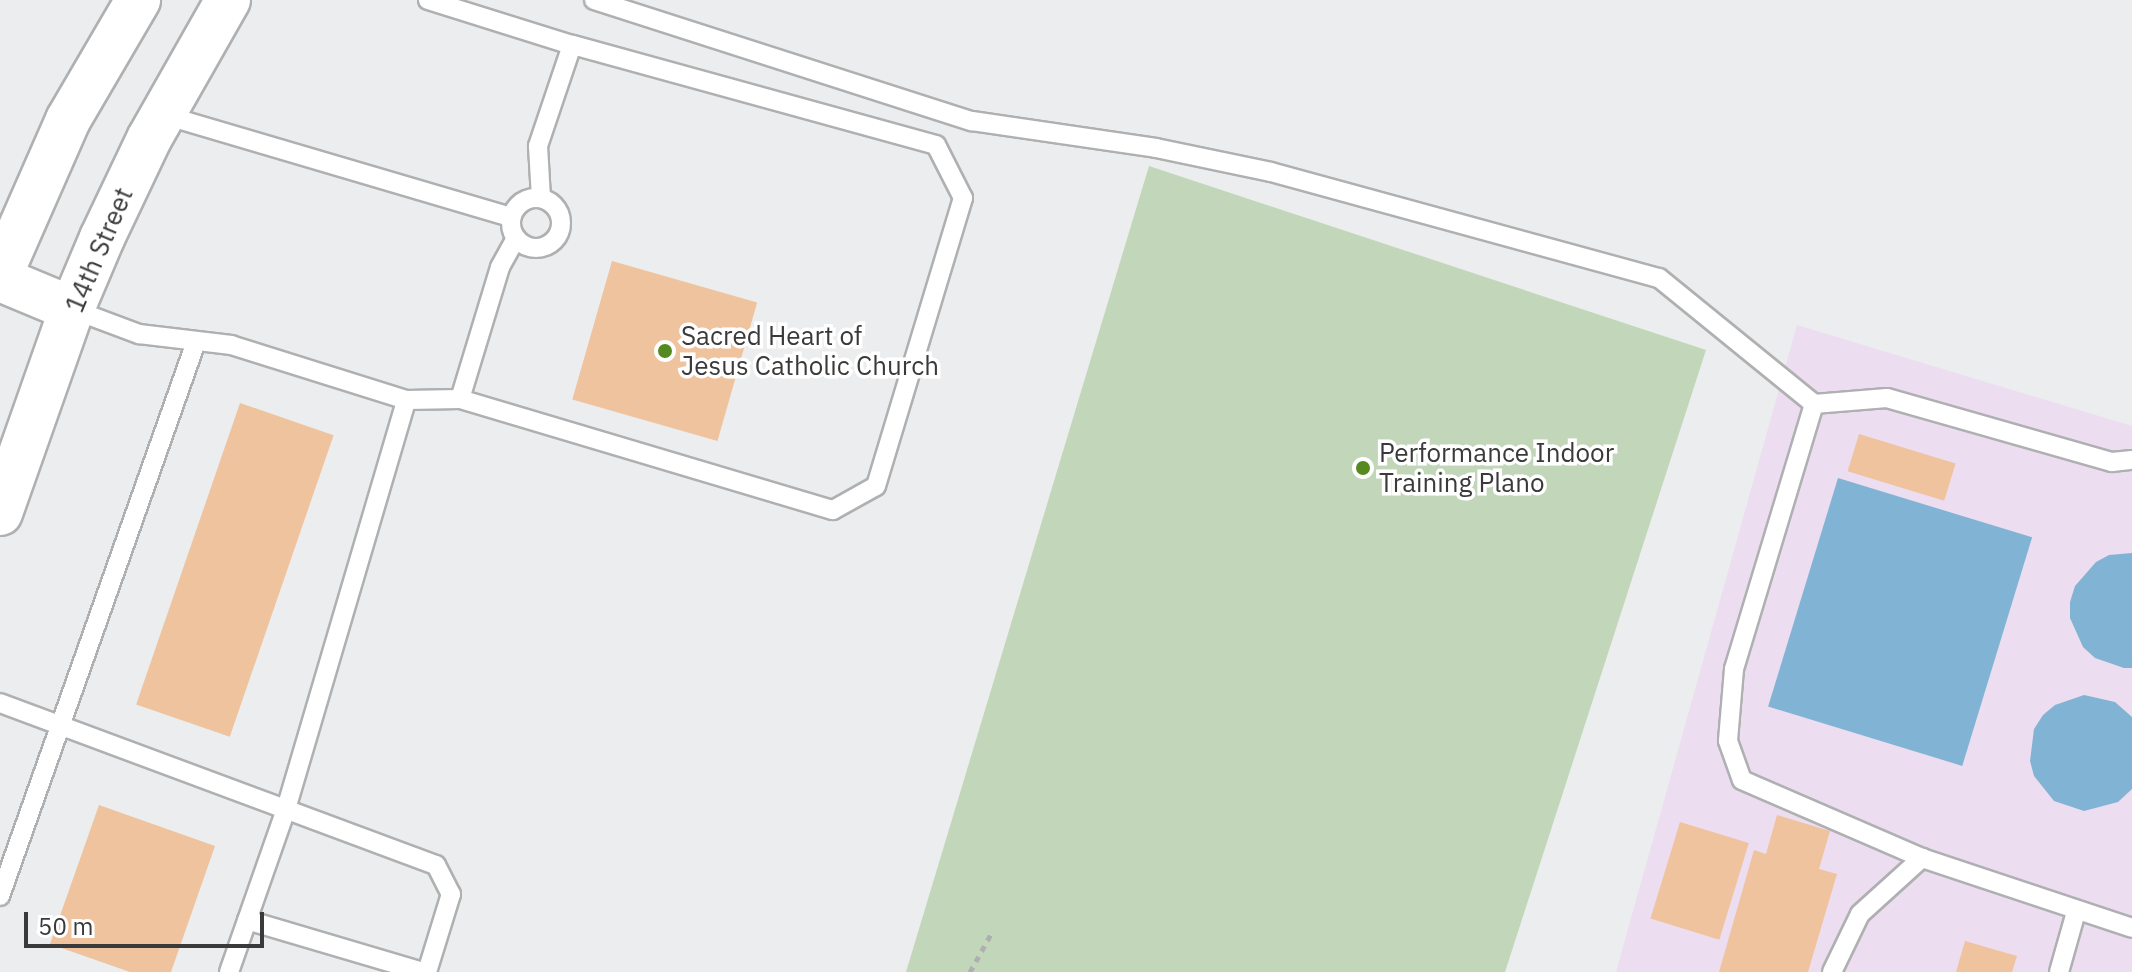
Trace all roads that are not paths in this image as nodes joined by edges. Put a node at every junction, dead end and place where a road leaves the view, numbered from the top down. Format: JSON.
{"nodes":[{"id":1,"x":138,"y":0,"type":"edge"},
{"id":2,"x":228,"y":0,"type":"edge"},
{"id":3,"x":428,"y":0,"type":"edge"},
{"id":4,"x":594,"y":0,"type":"edge"},
{"id":5,"x":572,"y":45,"type":"junction"},
{"id":6,"x":164,"y":115,"type":"junction"},
{"id":7,"x":541,"y":198,"type":"junction"},
{"id":8,"x":511,"y":217,"type":"junction"},
{"id":9,"x":516,"y":238,"type":"junction"},
{"id":10,"x":0,"y":277,"type":"edge"},
{"id":11,"x":72,"y":309,"type":"junction"},
{"id":12,"x":196,"y":342,"type":"junction"},
{"id":13,"x":460,"y":399,"type":"junction"},
{"id":14,"x":406,"y":400,"type":"junction"},
{"id":15,"x":1814,"y":404,"type":"junction"},
{"id":16,"x":2132,"y":460,"type":"edge"},
{"id":17,"x":0,"y":513,"type":"edge"},
{"id":18,"x":0,"y":703,"type":"edge"},
{"id":19,"x":60,"y":725,"type":"junction"},
{"id":20,"x":286,"y":809,"type":"junction"},
{"id":21,"x":1922,"y":858,"type":"junction"},
{"id":22,"x":0,"y":896,"type":"edge"},
{"id":23,"x":2076,"y":912,"type":"junction"},
{"id":24,"x":247,"y":920,"type":"junction"},
{"id":25,"x":2132,"y":928,"type":"edge"},
{"id":26,"x":229,"y":972,"type":"edge"},
{"id":27,"x":424,"y":972,"type":"edge"},
{"id":28,"x":1832,"y":972,"type":"edge"},
{"id":29,"x":2059,"y":972,"type":"edge"}],
"edges":[{"from":1,"to":10,"type":"main road"},
{"from":2,"to":6,"type":"main road","name":"14th Street"},
{"from":3,"to":5,"type":"lane"},
{"from":4,"to":15,"type":"lane"},
{"from":5,"to":7,"type":"lane"},
{"from":5,"to":13,"type":"lane"},
{"from":6,"to":8,"type":"lane"},
{"from":6,"to":11,"type":"main road","name":"14th Street"},
{"from":7,"to":8,"type":"lane"},
{"from":7,"to":9,"type":"lane"},
{"from":8,"to":9,"type":"lane"},
{"from":9,"to":13,"type":"lane"},
{"from":10,"to":11,"type":"main road"},
{"from":11,"to":12,"type":"lane"},
{"from":11,"to":17,"type":"main road","name":"14th Street"},
{"from":12,"to":14,"type":"lane"},
{"from":12,"to":19,"type":"lane"},
{"from":13,"to":14,"type":"lane"},
{"from":14,"to":20,"type":"lane"},
{"from":15,"to":16,"type":"lane"},
{"from":15,"to":21,"type":"lane"},
{"from":18,"to":19,"type":"lane"},
{"from":19,"to":20,"type":"lane"},
{"from":19,"to":22,"type":"lane"},
{"from":20,"to":24,"type":"lane"},
{"from":20,"to":27,"type":"lane"},
{"from":21,"to":23,"type":"lane"},
{"from":21,"to":28,"type":"lane"},
{"from":23,"to":25,"type":"lane"},
{"from":23,"to":29,"type":"lane"},
{"from":24,"to":26,"type":"lane"},
{"from":24,"to":27,"type":"lane"}]}
